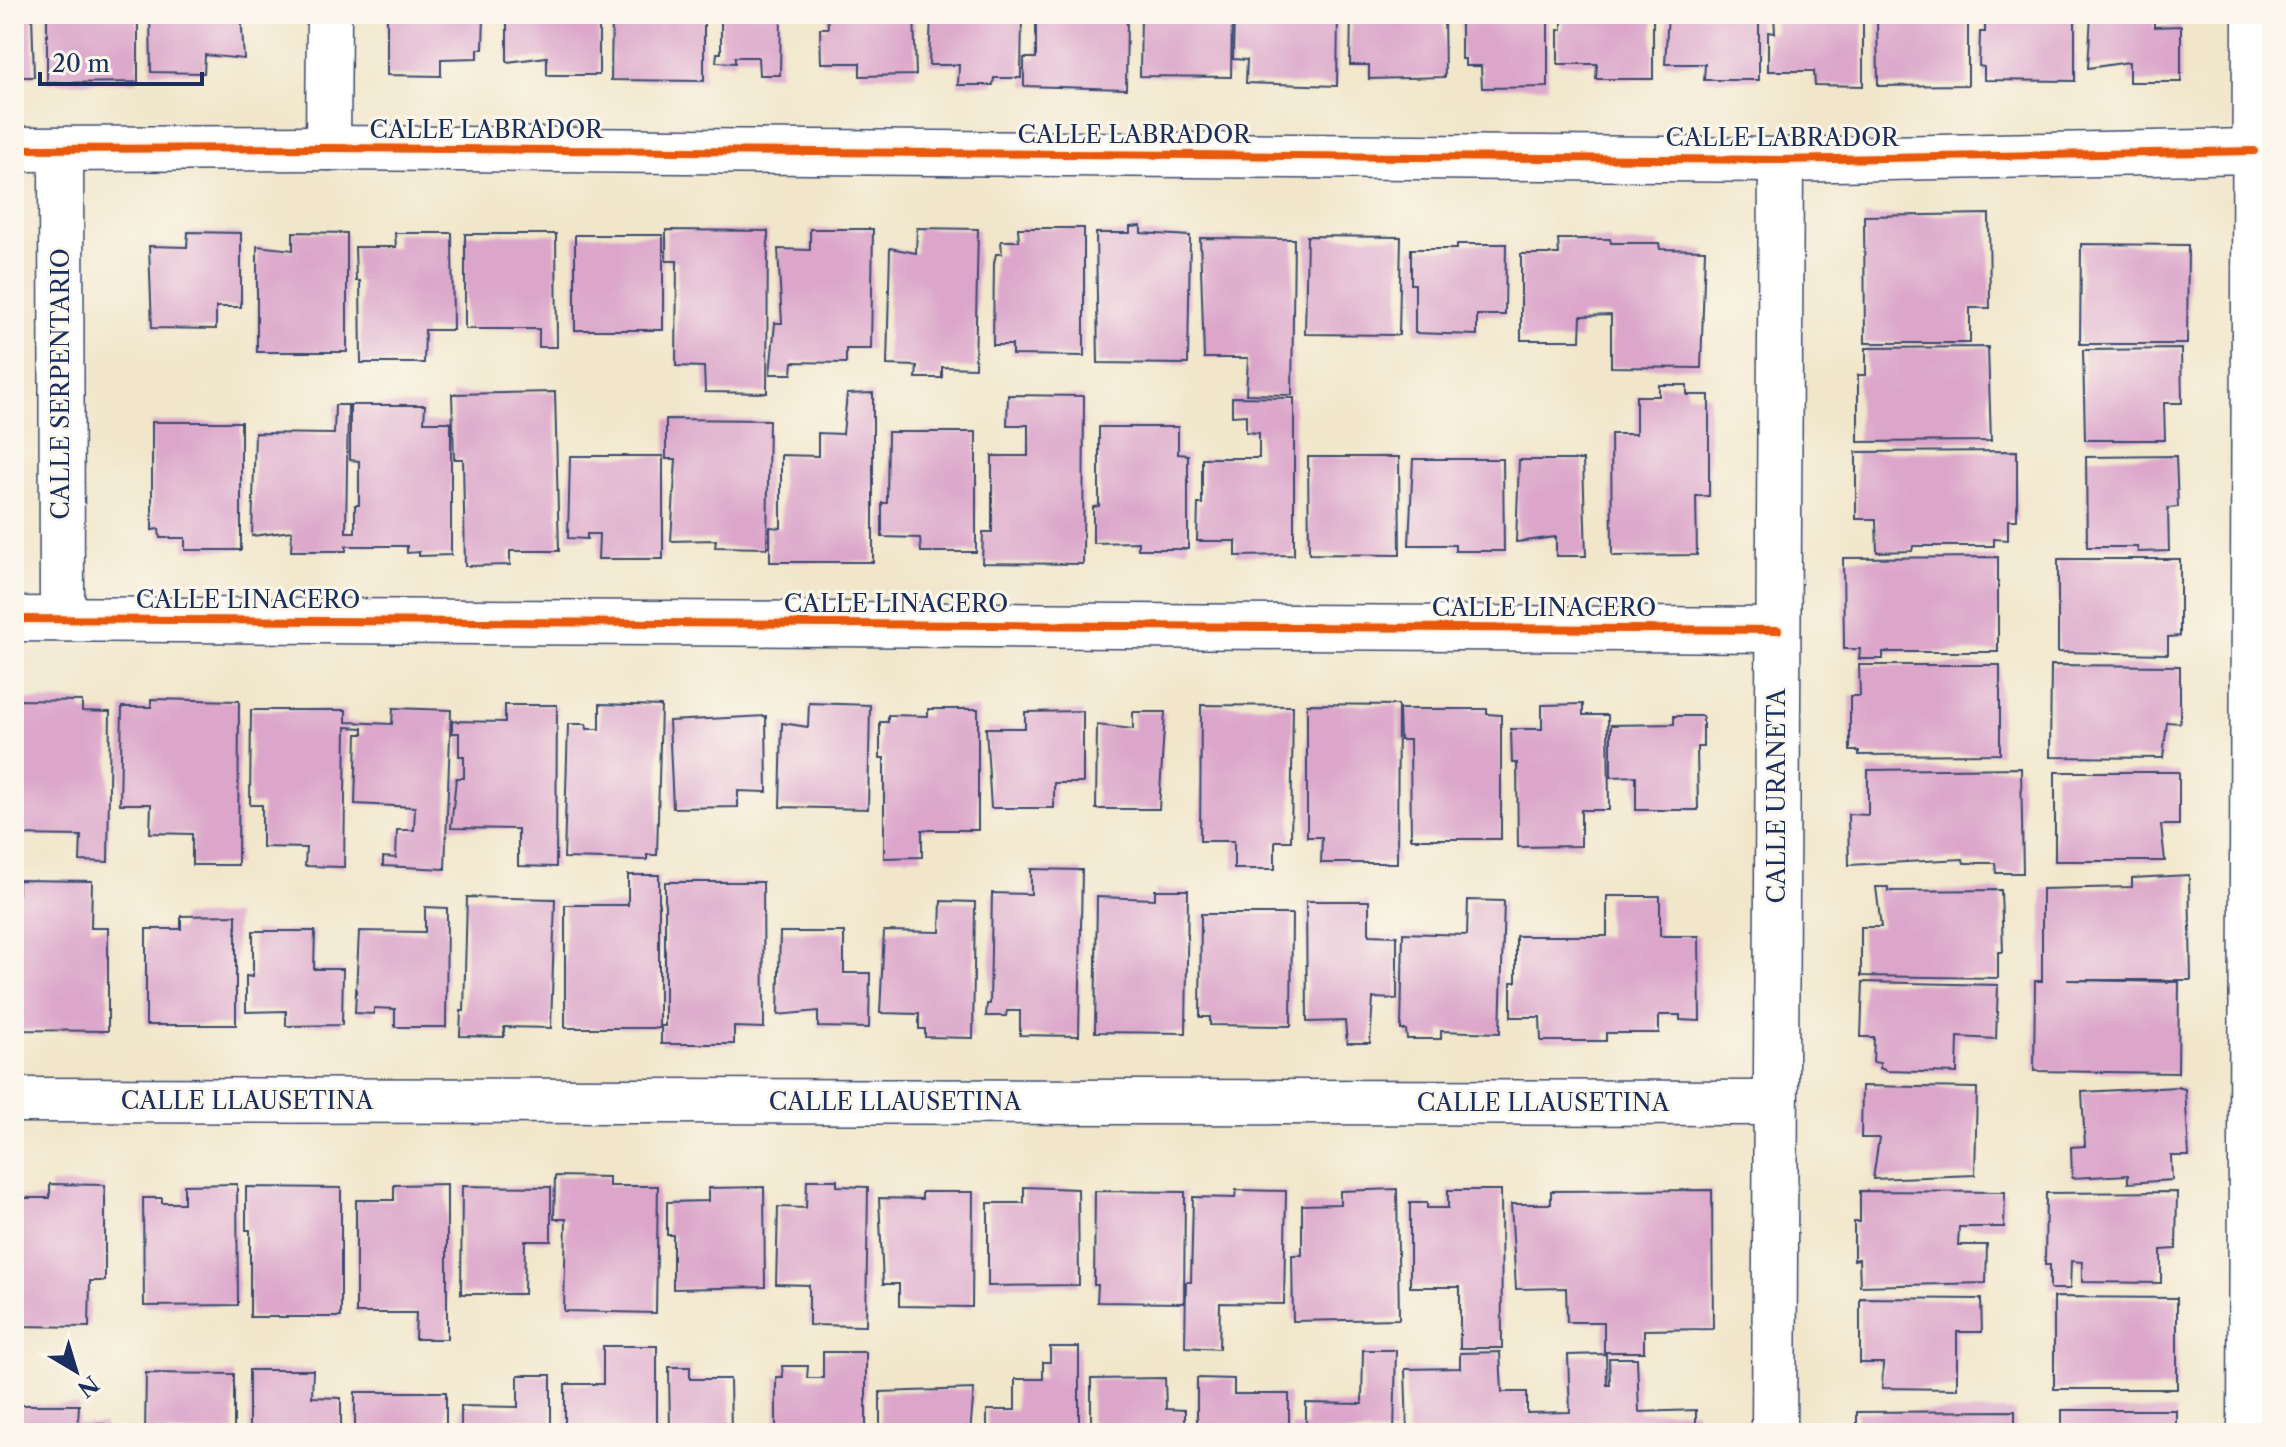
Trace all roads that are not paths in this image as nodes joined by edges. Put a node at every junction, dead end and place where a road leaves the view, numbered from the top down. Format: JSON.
{"nodes":[{"id":1,"x":329,"y":14,"type":"edge"},
{"id":2,"x":2255,"y":14,"type":"edge"},
{"id":3,"x":328,"y":148,"type":"junction"},
{"id":4,"x":14,"y":149,"type":"edge"},
{"id":5,"x":61,"y":150,"type":"junction"},
{"id":6,"x":2254,"y":151,"type":"junction"},
{"id":7,"x":1781,"y":160,"type":"junction"},
{"id":8,"x":14,"y":619,"type":"edge"},
{"id":9,"x":62,"y":619,"type":"junction"},
{"id":10,"x":1778,"y":630,"type":"junction"},
{"id":11,"x":14,"y":1100,"type":"edge"},
{"id":12,"x":1775,"y":1103,"type":"junction"},
{"id":13,"x":1774,"y":1433,"type":"edge"},
{"id":14,"x":2250,"y":1433,"type":"edge"}],
"edges":[{"from":1,"to":3,"type":"street"},
{"from":2,"to":6,"type":"street"},
{"from":3,"to":5,"type":"street","name":"CALLE LABRADOR"},
{"from":3,"to":7,"type":"street","name":"CALLE LABRADOR"},
{"from":4,"to":5,"type":"street","name":"CALLE LABRADOR"},
{"from":5,"to":9,"type":"street","name":"CALLE SERPENTARIO"},
{"from":6,"to":7,"type":"street","name":"CALLE LABRADOR"},
{"from":6,"to":14,"type":"street"},
{"from":7,"to":10,"type":"street","name":"CALLE URANETA"},
{"from":8,"to":9,"type":"street","name":"CALLE LINACERO"},
{"from":9,"to":10,"type":"street","name":"CALLE LINACERO"},
{"from":10,"to":12,"type":"street","name":"CALLE URANETA"},
{"from":11,"to":12,"type":"street","name":"CALLE LLAUSETINA"},
{"from":12,"to":13,"type":"street","name":"CALLE URANETA"}]}
